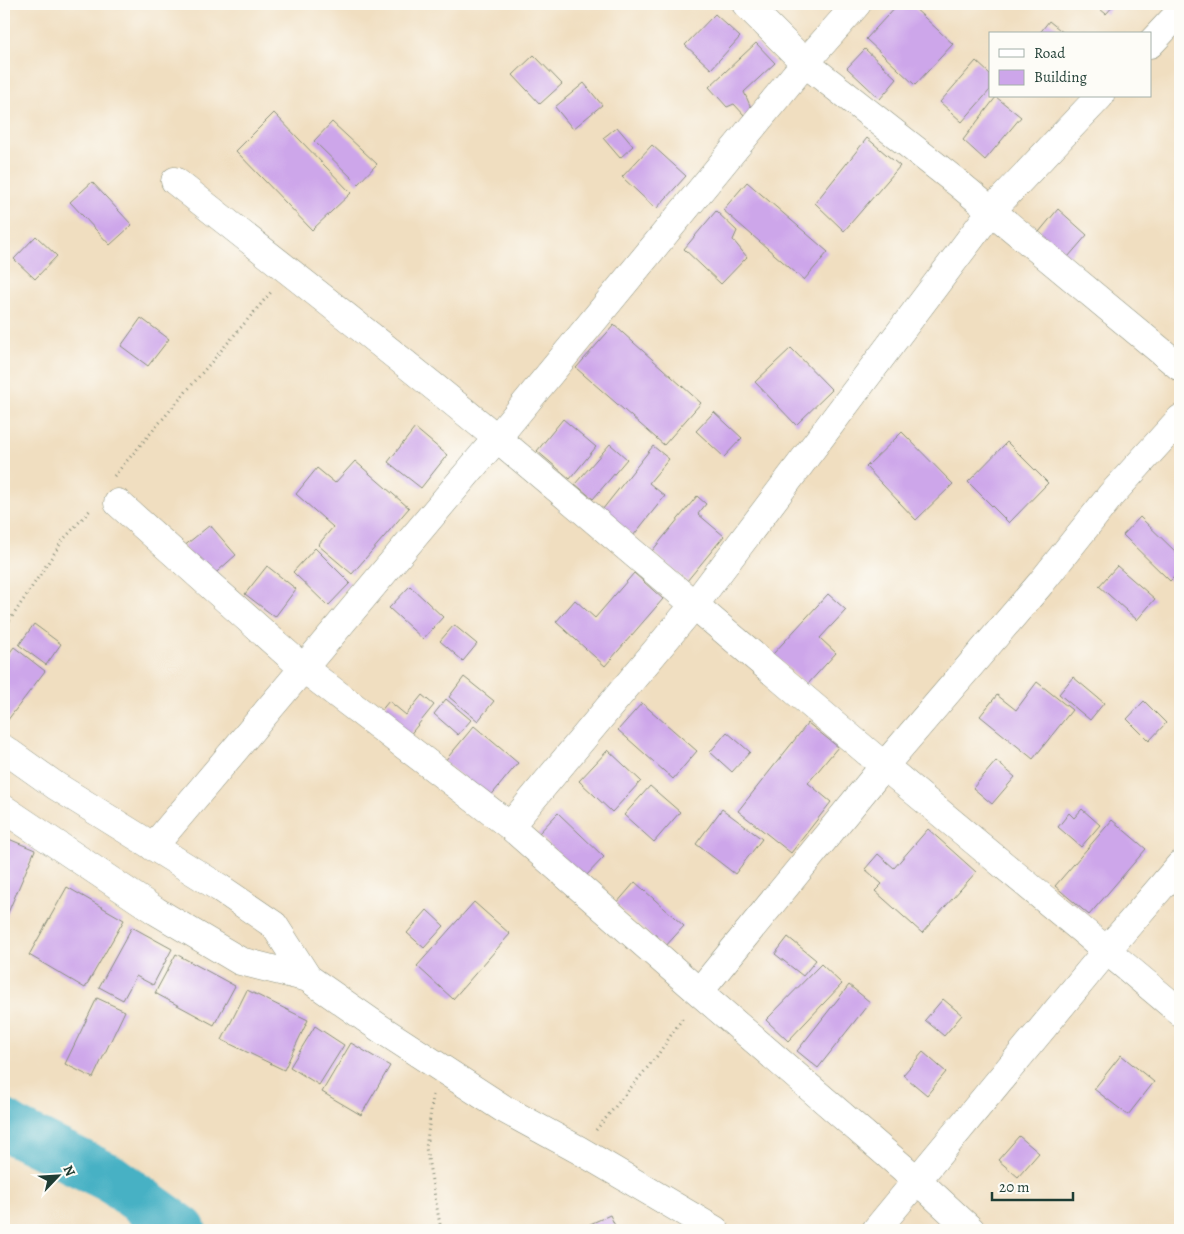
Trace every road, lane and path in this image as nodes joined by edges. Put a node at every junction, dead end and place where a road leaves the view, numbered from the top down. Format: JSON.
{"nodes":[{"id":1,"x":746,"y":4,"type":"edge"},
{"id":2,"x":856,"y":4,"type":"edge"},
{"id":3,"x":1180,"y":12,"type":"edge"},
{"id":4,"x":1152,"y":42,"type":"edge"},
{"id":5,"x":805,"y":63,"type":"junction"},
{"id":6,"x":1098,"y":98,"type":"edge"},
{"id":7,"x":175,"y":181,"type":"dead end"},
{"id":8,"x":992,"y":210,"type":"junction"},
{"id":9,"x":289,"y":271,"type":"junction"},
{"id":10,"x":1180,"y":367,"type":"edge"},
{"id":11,"x":1180,"y":419,"type":"edge"},
{"id":12,"x":497,"y":438,"type":"junction"},
{"id":13,"x":118,"y":503,"type":"junction"},
{"id":14,"x":695,"y":604,"type":"junction"},
{"id":15,"x":4,"y":629,"type":"edge"},
{"id":16,"x":303,"y":668,"type":"junction"},
{"id":17,"x":4,"y":749,"type":"edge"},
{"id":18,"x":884,"y":766,"type":"junction"},
{"id":19,"x":4,"y":809,"type":"edge"},
{"id":20,"x":510,"y":826,"type":"junction"},
{"id":21,"x":153,"y":847,"type":"junction"},
{"id":22,"x":1180,"y":865,"type":"edge"},
{"id":23,"x":1107,"y":950,"type":"junction"},
{"id":24,"x":308,"y":978,"type":"junction"},
{"id":25,"x":699,"y":992,"type":"junction"},
{"id":26,"x":1180,"y":1012,"type":"edge"},
{"id":27,"x":437,"y":1065,"type":"junction"},
{"id":28,"x":579,"y":1150,"type":"junction"},
{"id":29,"x":916,"y":1180,"type":"junction"},
{"id":30,"x":440,"y":1230,"type":"edge"},
{"id":31,"x":716,"y":1230,"type":"edge"},
{"id":32,"x":876,"y":1230,"type":"edge"},
{"id":33,"x":971,"y":1230,"type":"edge"}],
"edges":[{"from":1,"to":5,"type":"street"},
{"from":2,"to":5,"type":"street"},
{"from":3,"to":4,"type":"street"},
{"from":5,"to":8,"type":"street"},
{"from":5,"to":12,"type":"street"},
{"from":6,"to":8,"type":"street"},
{"from":7,"to":9,"type":"street"},
{"from":8,"to":10,"type":"street"},
{"from":8,"to":14,"type":"street"},
{"from":9,"to":12,"type":"street"},
{"from":9,"to":13,"type":"path"},
{"from":11,"to":18,"type":"street"},
{"from":12,"to":14,"type":"street"},
{"from":12,"to":16,"type":"street"},
{"from":13,"to":15,"type":"path"},
{"from":13,"to":16,"type":"street"},
{"from":14,"to":18,"type":"street"},
{"from":14,"to":20,"type":"street"},
{"from":16,"to":20,"type":"street"},
{"from":16,"to":21,"type":"street"},
{"from":17,"to":21,"type":"street"},
{"from":18,"to":23,"type":"street"},
{"from":18,"to":25,"type":"street"},
{"from":19,"to":24,"type":"street"},
{"from":20,"to":25,"type":"street"},
{"from":21,"to":24,"type":"street"},
{"from":22,"to":23,"type":"street"},
{"from":23,"to":26,"type":"street"},
{"from":23,"to":29,"type":"street"},
{"from":24,"to":27,"type":"street"},
{"from":25,"to":28,"type":"path"},
{"from":25,"to":29,"type":"street"},
{"from":27,"to":28,"type":"street"},
{"from":27,"to":30,"type":"path"},
{"from":28,"to":31,"type":"street"},
{"from":29,"to":32,"type":"street"},
{"from":29,"to":33,"type":"street"}]}
